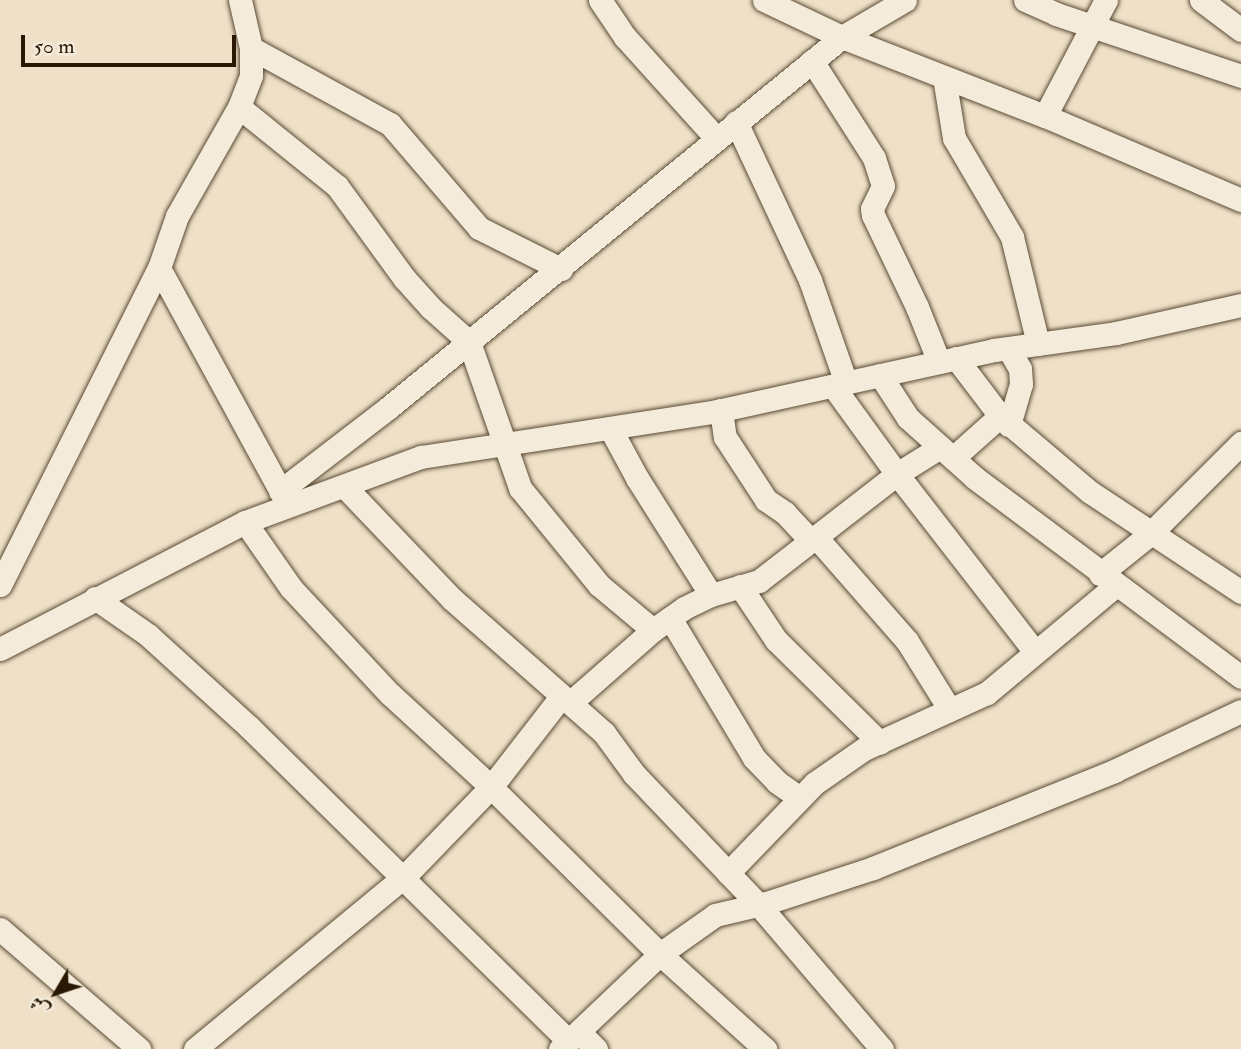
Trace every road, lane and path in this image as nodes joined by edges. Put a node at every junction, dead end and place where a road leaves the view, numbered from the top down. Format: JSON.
{"nodes":[{"id":1,"x":240,"y":0,"type":"edge"},
{"id":2,"x":600,"y":0,"type":"edge"},
{"id":3,"x":764,"y":0,"type":"edge"},
{"id":4,"x":905,"y":0,"type":"edge"},
{"id":5,"x":1025,"y":0,"type":"edge"},
{"id":6,"x":1106,"y":0,"type":"edge"},
{"id":7,"x":1201,"y":0,"type":"edge"},
{"id":8,"x":1093,"y":25,"type":"junction"},
{"id":9,"x":1241,"y":30,"type":"edge"},
{"id":10,"x":842,"y":37,"type":"junction"},
{"id":11,"x":251,"y":48,"type":"junction"},
{"id":12,"x":812,"y":61,"type":"junction"},
{"id":13,"x":1241,"y":76,"type":"edge"},
{"id":14,"x":944,"y":77,"type":"junction"},
{"id":15,"x":239,"y":107,"type":"junction"},
{"id":16,"x":1045,"y":117,"type":"junction"},
{"id":17,"x":736,"y":122,"type":"junction"},
{"id":18,"x":716,"y":138,"type":"junction"},
{"id":19,"x":1241,"y":200,"type":"edge"},
{"id":20,"x":159,"y":268,"type":"junction"},
{"id":21,"x":561,"y":269,"type":"junction"},
{"id":22,"x":1241,"y":305,"type":"edge"},
{"id":23,"x":469,"y":342,"type":"junction"},
{"id":24,"x":1038,"y":344,"type":"junction"},
{"id":25,"x":1008,"y":348,"type":"junction"},
{"id":26,"x":947,"y":360,"type":"junction"},
{"id":27,"x":880,"y":376,"type":"junction"},
{"id":28,"x":839,"y":384,"type":"junction"},
{"id":29,"x":721,"y":410,"type":"junction"},
{"id":30,"x":1005,"y":420,"type":"junction"},
{"id":31,"x":610,"y":428,"type":"junction"},
{"id":32,"x":1241,"y":443,"type":"edge"},
{"id":33,"x":505,"y":444,"type":"junction"},
{"id":34,"x":947,"y":452,"type":"junction"},
{"id":35,"x":897,"y":474,"type":"junction"},
{"id":36,"x":344,"y":486,"type":"junction"},
{"id":37,"x":284,"y":499,"type":"junction"},
{"id":38,"x":245,"y":522,"type":"junction"},
{"id":39,"x":1150,"y":534,"type":"junction"},
{"id":40,"x":813,"y":539,"type":"junction"},
{"id":41,"x":1108,"y":580,"type":"junction"},
{"id":42,"x":0,"y":585,"type":"edge"},
{"id":43,"x":740,"y":586,"type":"junction"},
{"id":44,"x":1241,"y":592,"type":"edge"},
{"id":45,"x":711,"y":595,"type":"junction"},
{"id":46,"x":95,"y":598,"type":"junction"},
{"id":47,"x":662,"y":624,"type":"junction"},
{"id":48,"x":0,"y":649,"type":"edge"},
{"id":49,"x":1035,"y":652,"type":"junction"},
{"id":50,"x":1241,"y":677,"type":"edge"},
{"id":51,"x":566,"y":700,"type":"junction"},
{"id":52,"x":950,"y":710,"type":"junction"},
{"id":53,"x":1241,"y":711,"type":"edge"},
{"id":54,"x":880,"y":743,"type":"junction"},
{"id":55,"x":491,"y":787,"type":"junction"},
{"id":56,"x":800,"y":798,"type":"junction"},
{"id":57,"x":728,"y":873,"type":"junction"},
{"id":58,"x":404,"y":877,"type":"junction"},
{"id":59,"x":758,"y":904,"type":"junction"},
{"id":60,"x":0,"y":929,"type":"edge"},
{"id":61,"x":660,"y":954,"type":"junction"},
{"id":62,"x":569,"y":1041,"type":"edge"},
{"id":63,"x":139,"y":1049,"type":"edge"},
{"id":64,"x":195,"y":1049,"type":"edge"},
{"id":65,"x":596,"y":1049,"type":"edge"},
{"id":66,"x":765,"y":1049,"type":"edge"},
{"id":67,"x":881,"y":1049,"type":"edge"}],
"edges":[{"from":1,"to":11,"type":"street"},
{"from":2,"to":18,"type":"street"},
{"from":3,"to":10,"type":"street"},
{"from":4,"to":10,"type":"street"},
{"from":5,"to":8,"type":"street"},
{"from":6,"to":8,"type":"street"},
{"from":7,"to":9,"type":"street"},
{"from":8,"to":13,"type":"street"},
{"from":8,"to":16,"type":"street"},
{"from":10,"to":12,"type":"street"},
{"from":10,"to":14,"type":"street"},
{"from":11,"to":15,"type":"street"},
{"from":11,"to":21,"type":"street"},
{"from":12,"to":17,"type":"street"},
{"from":12,"to":26,"type":"street"},
{"from":14,"to":16,"type":"street"},
{"from":14,"to":24,"type":"street"},
{"from":15,"to":20,"type":"street"},
{"from":15,"to":23,"type":"street"},
{"from":16,"to":19,"type":"street"},
{"from":17,"to":18,"type":"street"},
{"from":17,"to":28,"type":"street"},
{"from":18,"to":21,"type":"street"},
{"from":20,"to":37,"type":"street"},
{"from":20,"to":42,"type":"street"},
{"from":21,"to":23,"type":"street"},
{"from":22,"to":24,"type":"street"},
{"from":23,"to":33,"type":"street"},
{"from":23,"to":37,"type":"street"},
{"from":24,"to":25,"type":"street"},
{"from":25,"to":26,"type":"street"},
{"from":25,"to":30,"type":"street"},
{"from":26,"to":27,"type":"street"},
{"from":26,"to":30,"type":"street"},
{"from":27,"to":28,"type":"street"},
{"from":27,"to":34,"type":"street"},
{"from":28,"to":29,"type":"street"},
{"from":28,"to":35,"type":"street"},
{"from":29,"to":31,"type":"street"},
{"from":29,"to":40,"type":"street"},
{"from":30,"to":34,"type":"street"},
{"from":30,"to":39,"type":"street"},
{"from":31,"to":33,"type":"street"},
{"from":31,"to":45,"type":"street"},
{"from":32,"to":39,"type":"street"},
{"from":33,"to":36,"type":"street"},
{"from":33,"to":47,"type":"street"},
{"from":34,"to":35,"type":"street"},
{"from":34,"to":41,"type":"street"},
{"from":35,"to":40,"type":"street"},
{"from":35,"to":49,"type":"street"},
{"from":36,"to":37,"type":"street"},
{"from":36,"to":51,"type":"street"},
{"from":37,"to":38,"type":"street"},
{"from":38,"to":46,"type":"street"},
{"from":38,"to":55,"type":"street"},
{"from":39,"to":41,"type":"street"},
{"from":39,"to":44,"type":"street"},
{"from":40,"to":43,"type":"street"},
{"from":40,"to":52,"type":"street"},
{"from":41,"to":49,"type":"street"},
{"from":41,"to":50,"type":"street"},
{"from":43,"to":45,"type":"street"},
{"from":43,"to":54,"type":"street"},
{"from":45,"to":47,"type":"street"},
{"from":46,"to":48,"type":"street"},
{"from":46,"to":58,"type":"street"},
{"from":47,"to":51,"type":"street"},
{"from":47,"to":56,"type":"street"},
{"from":49,"to":52,"type":"street"},
{"from":51,"to":55,"type":"street"},
{"from":51,"to":57,"type":"street"},
{"from":52,"to":54,"type":"street"},
{"from":53,"to":59,"type":"street"},
{"from":54,"to":56,"type":"street"},
{"from":55,"to":58,"type":"street"},
{"from":55,"to":61,"type":"street"},
{"from":56,"to":57,"type":"street"},
{"from":57,"to":59,"type":"street"},
{"from":58,"to":62,"type":"street"},
{"from":58,"to":64,"type":"street"},
{"from":59,"to":61,"type":"street"},
{"from":59,"to":67,"type":"street"},
{"from":60,"to":63,"type":"street"},
{"from":61,"to":62,"type":"street"},
{"from":61,"to":66,"type":"street"},
{"from":62,"to":65,"type":"street"}]}
